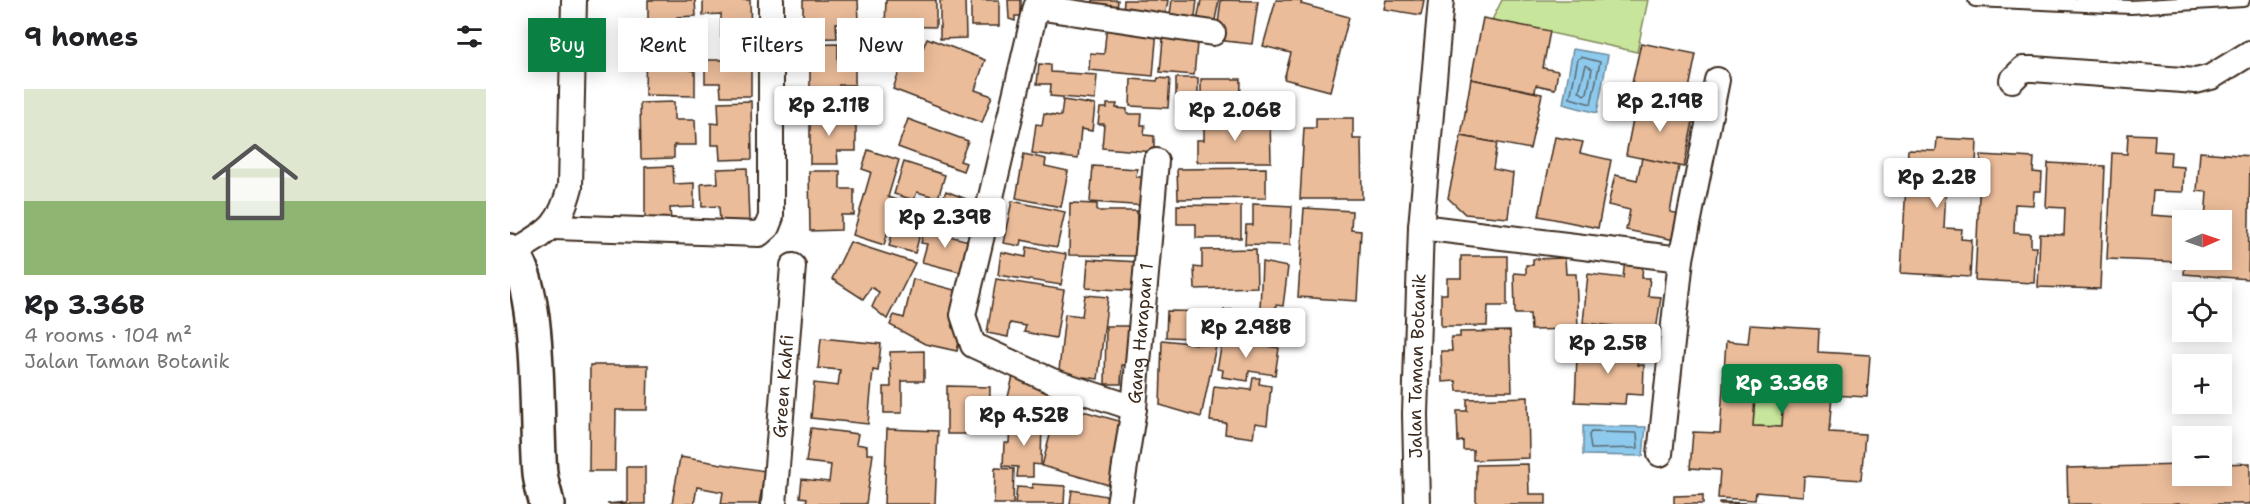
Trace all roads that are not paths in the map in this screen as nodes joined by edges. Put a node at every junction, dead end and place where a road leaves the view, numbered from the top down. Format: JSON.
{"nodes":[{"id":1,"x":574,"y":0,"type":"edge"},
{"id":2,"x":771,"y":0,"type":"edge"},
{"id":3,"x":1441,"y":0,"type":"edge"},
{"id":4,"x":1975,"y":0,"type":"edge"},
{"id":5,"x":2243,"y":0,"type":"edge"},
{"id":6,"x":1213,"y":33,"type":"dead end"},
{"id":7,"x":2250,"y":53,"type":"edge"},
{"id":8,"x":1717,"y":80,"type":"dead end"},
{"id":9,"x":2012,"y":80,"type":"dead end"},
{"id":10,"x":1156,"y":161,"type":"dead end"},
{"id":11,"x":554,"y":226,"type":"junction"},
{"id":12,"x":1421,"y":227,"type":"junction"},
{"id":13,"x":511,"y":252,"type":"edge"},
{"id":14,"x":1681,"y":259,"type":"junction"},
{"id":15,"x":793,"y":266,"type":"dead end"},
{"id":16,"x":1134,"y":408,"type":"junction"},
{"id":17,"x":1660,"y":454,"type":"dead end"},
{"id":18,"x":547,"y":504,"type":"edge"},
{"id":19,"x":774,"y":504,"type":"edge"},
{"id":20,"x":1119,"y":504,"type":"edge"},
{"id":21,"x":1417,"y":504,"type":"edge"}],
"edges":[{"from":1,"to":11,"type":"street"},
{"from":2,"to":11,"type":"street"},
{"from":3,"to":12,"type":"street","name":"Jalan Taman Botanik"},
{"from":4,"to":5,"type":"lane"},
{"from":6,"to":16,"type":"street"},
{"from":7,"to":9,"type":"street"},
{"from":8,"to":14,"type":"street"},
{"from":10,"to":16,"type":"street","name":"Gang Harapan 1"},
{"from":11,"to":13,"type":"street"},
{"from":12,"to":14,"type":"street"},
{"from":12,"to":21,"type":"street","name":"Jalan Taman Botanik"},
{"from":13,"to":18,"type":"main road"},
{"from":14,"to":17,"type":"street"},
{"from":15,"to":19,"type":"street","name":"Green Kahfi"},
{"from":16,"to":20,"type":"street","name":"Gang Harapan 1"}]}
